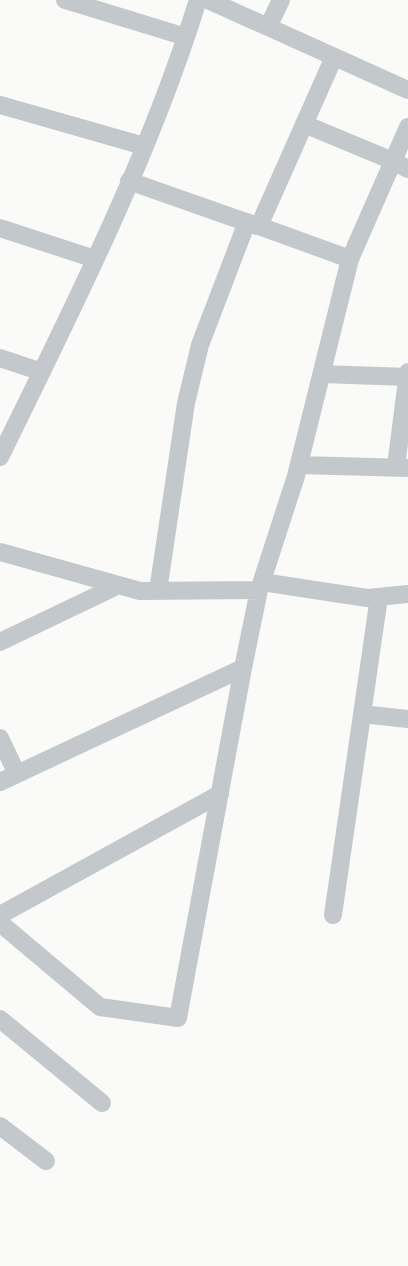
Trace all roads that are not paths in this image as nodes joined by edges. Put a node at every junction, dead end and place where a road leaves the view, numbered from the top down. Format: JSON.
{"nodes":[{"id":1,"x":65,"y":0,"type":"edge"},
{"id":2,"x":198,"y":0,"type":"edge"},
{"id":3,"x":208,"y":0,"type":"edge"},
{"id":4,"x":281,"y":0,"type":"edge"},
{"id":5,"x":83,"y":3,"type":"edge"},
{"id":6,"x":268,"y":27,"type":"junction"},
{"id":7,"x":186,"y":37,"type":"junction"},
{"id":8,"x":334,"y":57,"type":"junction"},
{"id":9,"x":408,"y":90,"type":"edge"},
{"id":10,"x":0,"y":105,"type":"edge"},
{"id":11,"x":304,"y":124,"type":"junction"},
{"id":12,"x":408,"y":127,"type":"edge"},
{"id":13,"x":144,"y":146,"type":"junction"},
{"id":14,"x":401,"y":165,"type":"edge"},
{"id":15,"x":129,"y":181,"type":"junction"},
{"id":16,"x":253,"y":224,"type":"junction"},
{"id":17,"x":0,"y":228,"type":"edge"},
{"id":18,"x":95,"y":259,"type":"junction"},
{"id":19,"x":350,"y":259,"type":"junction"},
{"id":20,"x":0,"y":358,"type":"edge"},
{"id":21,"x":42,"y":372,"type":"junction"},
{"id":22,"x":322,"y":374,"type":"junction"},
{"id":23,"x":407,"y":375,"type":"edge"},
{"id":24,"x":0,"y":456,"type":"edge"},
{"id":25,"x":299,"y":465,"type":"junction"},
{"id":26,"x":402,"y":467,"type":"edge"},
{"id":27,"x":0,"y":552,"type":"edge"},
{"id":28,"x":119,"y":585,"type":"junction"},
{"id":29,"x":260,"y":586,"type":"junction"},
{"id":30,"x":158,"y":591,"type":"junction"},
{"id":31,"x":408,"y":594,"type":"edge"},
{"id":32,"x":379,"y":597,"type":"junction"},
{"id":33,"x":0,"y":642,"type":"edge"},
{"id":34,"x":244,"y":668,"type":"junction"},
{"id":35,"x":362,"y":714,"type":"junction"},
{"id":36,"x":408,"y":719,"type":"edge"},
{"id":37,"x":0,"y":738,"type":"edge"},
{"id":38,"x":17,"y":774,"type":"junction"},
{"id":39,"x":0,"y":782,"type":"edge"},
{"id":40,"x":220,"y":794,"type":"junction"},
{"id":41,"x":0,"y":915,"type":"edge"},
{"id":42,"x":333,"y":915,"type":"dead end"},
{"id":43,"x":0,"y":923,"type":"edge"},
{"id":44,"x":0,"y":1019,"type":"edge"},
{"id":45,"x":102,"y":1104,"type":"dead end"},
{"id":46,"x":0,"y":1126,"type":"edge"},
{"id":47,"x":46,"y":1161,"type":"dead end"}],
"edges":[{"from":1,"to":5,"type":"street"},
{"from":2,"to":7,"type":"street"},
{"from":3,"to":6,"type":"street"},
{"from":4,"to":6,"type":"street"},
{"from":5,"to":7,"type":"street"},
{"from":6,"to":8,"type":"street"},
{"from":7,"to":13,"type":"street"},
{"from":8,"to":9,"type":"street"},
{"from":8,"to":11,"type":"street"},
{"from":10,"to":13,"type":"street"},
{"from":11,"to":14,"type":"street"},
{"from":11,"to":16,"type":"street"},
{"from":12,"to":14,"type":"street"},
{"from":13,"to":15,"type":"street"},
{"from":14,"to":19,"type":"street"},
{"from":15,"to":16,"type":"street"},
{"from":15,"to":18,"type":"street"},
{"from":16,"to":19,"type":"street"},
{"from":16,"to":30,"type":"street"},
{"from":17,"to":18,"type":"street"},
{"from":18,"to":21,"type":"street"},
{"from":19,"to":22,"type":"street"},
{"from":20,"to":21,"type":"street"},
{"from":21,"to":24,"type":"street"},
{"from":22,"to":23,"type":"street"},
{"from":22,"to":25,"type":"street"},
{"from":23,"to":26,"type":"street"},
{"from":25,"to":26,"type":"street"},
{"from":25,"to":29,"type":"street"},
{"from":27,"to":28,"type":"street"},
{"from":28,"to":30,"type":"street"},
{"from":28,"to":33,"type":"street"},
{"from":29,"to":30,"type":"street"},
{"from":29,"to":32,"type":"street"},
{"from":29,"to":34,"type":"street"},
{"from":31,"to":32,"type":"street"},
{"from":32,"to":35,"type":"street"},
{"from":34,"to":38,"type":"street"},
{"from":34,"to":40,"type":"street"},
{"from":35,"to":36,"type":"street"},
{"from":35,"to":42,"type":"street"},
{"from":37,"to":38,"type":"street"},
{"from":38,"to":39,"type":"street"},
{"from":40,"to":41,"type":"street"},
{"from":40,"to":43,"type":"street"},
{"from":44,"to":45,"type":"street"},
{"from":46,"to":47,"type":"street"}]}
